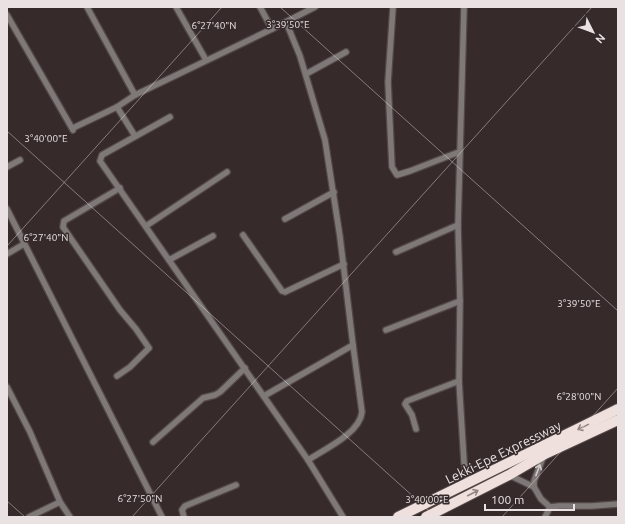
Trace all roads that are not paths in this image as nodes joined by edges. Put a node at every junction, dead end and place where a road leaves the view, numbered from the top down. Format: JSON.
{"nodes":[{"id":1,"x":87,"y":7,"type":"edge"},
{"id":2,"x":176,"y":7,"type":"edge"},
{"id":3,"x":260,"y":7,"type":"edge"},
{"id":4,"x":315,"y":7,"type":"edge"},
{"id":5,"x":394,"y":7,"type":"edge"},
{"id":6,"x":464,"y":7,"type":"edge"},
{"id":7,"x":7,"y":15,"type":"edge"},
{"id":8,"x":286,"y":22,"type":"junction"},
{"id":9,"x":272,"y":29,"type":"junction"},
{"id":10,"x":346,"y":52,"type":"dead end"},
{"id":11,"x":206,"y":60,"type":"junction"},
{"id":12,"x":306,"y":74,"type":"junction"},
{"id":13,"x":135,"y":95,"type":"junction"},
{"id":14,"x":117,"y":107,"type":"junction"},
{"id":15,"x":170,"y":117,"type":"dead end"},
{"id":16,"x":135,"y":136,"type":"junction"},
{"id":17,"x":459,"y":152,"type":"junction"},
{"id":18,"x":20,"y":160,"type":"dead end"},
{"id":19,"x":7,"y":167,"type":"edge"},
{"id":20,"x":227,"y":172,"type":"dead end"},
{"id":21,"x":120,"y":188,"type":"junction"},
{"id":22,"x":334,"y":192,"type":"junction"},
{"id":23,"x":7,"y":209,"type":"edge"},
{"id":24,"x":285,"y":219,"type":"dead end"},
{"id":25,"x":146,"y":226,"type":"junction"},
{"id":26,"x":458,"y":226,"type":"junction"},
{"id":27,"x":243,"y":235,"type":"dead end"},
{"id":28,"x":213,"y":236,"type":"dead end"},
{"id":29,"x":24,"y":244,"type":"junction"},
{"id":30,"x":396,"y":252,"type":"dead end"},
{"id":31,"x":7,"y":254,"type":"edge"},
{"id":32,"x":169,"y":260,"type":"junction"},
{"id":33,"x":344,"y":264,"type":"junction"},
{"id":34,"x":460,"y":302,"type":"junction"},
{"id":35,"x":386,"y":330,"type":"dead end"},
{"id":36,"x":353,"y":345,"type":"junction"},
{"id":37,"x":245,"y":368,"type":"junction"},
{"id":38,"x":117,"y":376,"type":"dead end"},
{"id":39,"x":459,"y":381,"type":"junction"},
{"id":40,"x":7,"y":387,"type":"edge"},
{"id":41,"x":264,"y":396,"type":"junction"},
{"id":42,"x":618,"y":409,"type":"edge"},
{"id":43,"x":618,"y":420,"type":"edge"},
{"id":44,"x":416,"y":429,"type":"dead end"},
{"id":45,"x":152,"y":442,"type":"dead end"},
{"id":46,"x":545,"y":454,"type":"junction"},
{"id":47,"x":308,"y":460,"type":"junction"},
{"id":48,"x":509,"y":475,"type":"junction"},
{"id":49,"x":469,"y":482,"type":"junction"},
{"id":50,"x":236,"y":485,"type":"dead end"},
{"id":51,"x":534,"y":487,"type":"junction"},
{"id":52,"x":60,"y":502,"type":"junction"},
{"id":53,"x":618,"y":504,"type":"edge"},
{"id":54,"x":550,"y":507,"type":"junction"},
{"id":55,"x":29,"y":517,"type":"edge"},
{"id":56,"x":70,"y":517,"type":"edge"},
{"id":57,"x":162,"y":517,"type":"edge"},
{"id":58,"x":184,"y":517,"type":"edge"},
{"id":59,"x":343,"y":517,"type":"edge"},
{"id":60,"x":398,"y":517,"type":"edge"},
{"id":61,"x":426,"y":517,"type":"edge"},
{"id":62,"x":545,"y":517,"type":"edge"}],
"edges":[{"from":1,"to":13,"type":"street"},
{"from":2,"to":11,"type":"street"},
{"from":3,"to":9,"type":"street"},
{"from":4,"to":8,"type":"street"},
{"from":5,"to":17,"type":"street"},
{"from":6,"to":17,"type":"street"},
{"from":7,"to":14,"type":"street"},
{"from":8,"to":9,"type":"street"},
{"from":8,"to":12,"type":"street"},
{"from":9,"to":11,"type":"street"},
{"from":10,"to":12,"type":"street"},
{"from":11,"to":13,"type":"street"},
{"from":12,"to":22,"type":"street"},
{"from":13,"to":14,"type":"street"},
{"from":14,"to":16,"type":"street"},
{"from":15,"to":16,"type":"street"},
{"from":16,"to":21,"type":"street"},
{"from":17,"to":26,"type":"street"},
{"from":18,"to":19,"type":"street"},
{"from":20,"to":25,"type":"street"},
{"from":21,"to":25,"type":"street"},
{"from":21,"to":38,"type":"street"},
{"from":22,"to":24,"type":"street"},
{"from":22,"to":33,"type":"street"},
{"from":23,"to":29,"type":"street"},
{"from":25,"to":32,"type":"street"},
{"from":26,"to":30,"type":"street"},
{"from":26,"to":34,"type":"street"},
{"from":27,"to":33,"type":"street"},
{"from":28,"to":32,"type":"street"},
{"from":29,"to":31,"type":"street"},
{"from":29,"to":57,"type":"street"},
{"from":32,"to":37,"type":"street"},
{"from":33,"to":36,"type":"street"},
{"from":34,"to":35,"type":"street"},
{"from":34,"to":39,"type":"street"},
{"from":36,"to":41,"type":"street"},
{"from":36,"to":47,"type":"street"},
{"from":37,"to":41,"type":"street"},
{"from":37,"to":45,"type":"street"},
{"from":39,"to":44,"type":"street"},
{"from":39,"to":49,"type":"street"},
{"from":40,"to":52,"type":"street"},
{"from":41,"to":47,"type":"street"},
{"from":42,"to":49,"type":"highway","name":"Lekki-Epe Expressway","one_way":true},
{"from":43,"to":46,"type":"highway","name":"Lekki-Epe Expressway"},
{"from":46,"to":48,"type":"highway","name":"Lekki-Epe Expressway"},
{"from":51,"to":46,"type":"street","one_way":true},
{"from":47,"to":59,"type":"street"},
{"from":48,"to":51,"type":"street"},
{"from":61,"to":48,"type":"highway","name":"Lekki-Epe Expressway","one_way":true},
{"from":49,"to":60,"type":"highway","name":"Lekki-Epe Expressway"},
{"from":50,"to":58,"type":"street"},
{"from":51,"to":54,"type":"street"},
{"from":52,"to":55,"type":"street"},
{"from":52,"to":56,"type":"street"},
{"from":53,"to":54,"type":"street"},
{"from":54,"to":62,"type":"street"}]}
